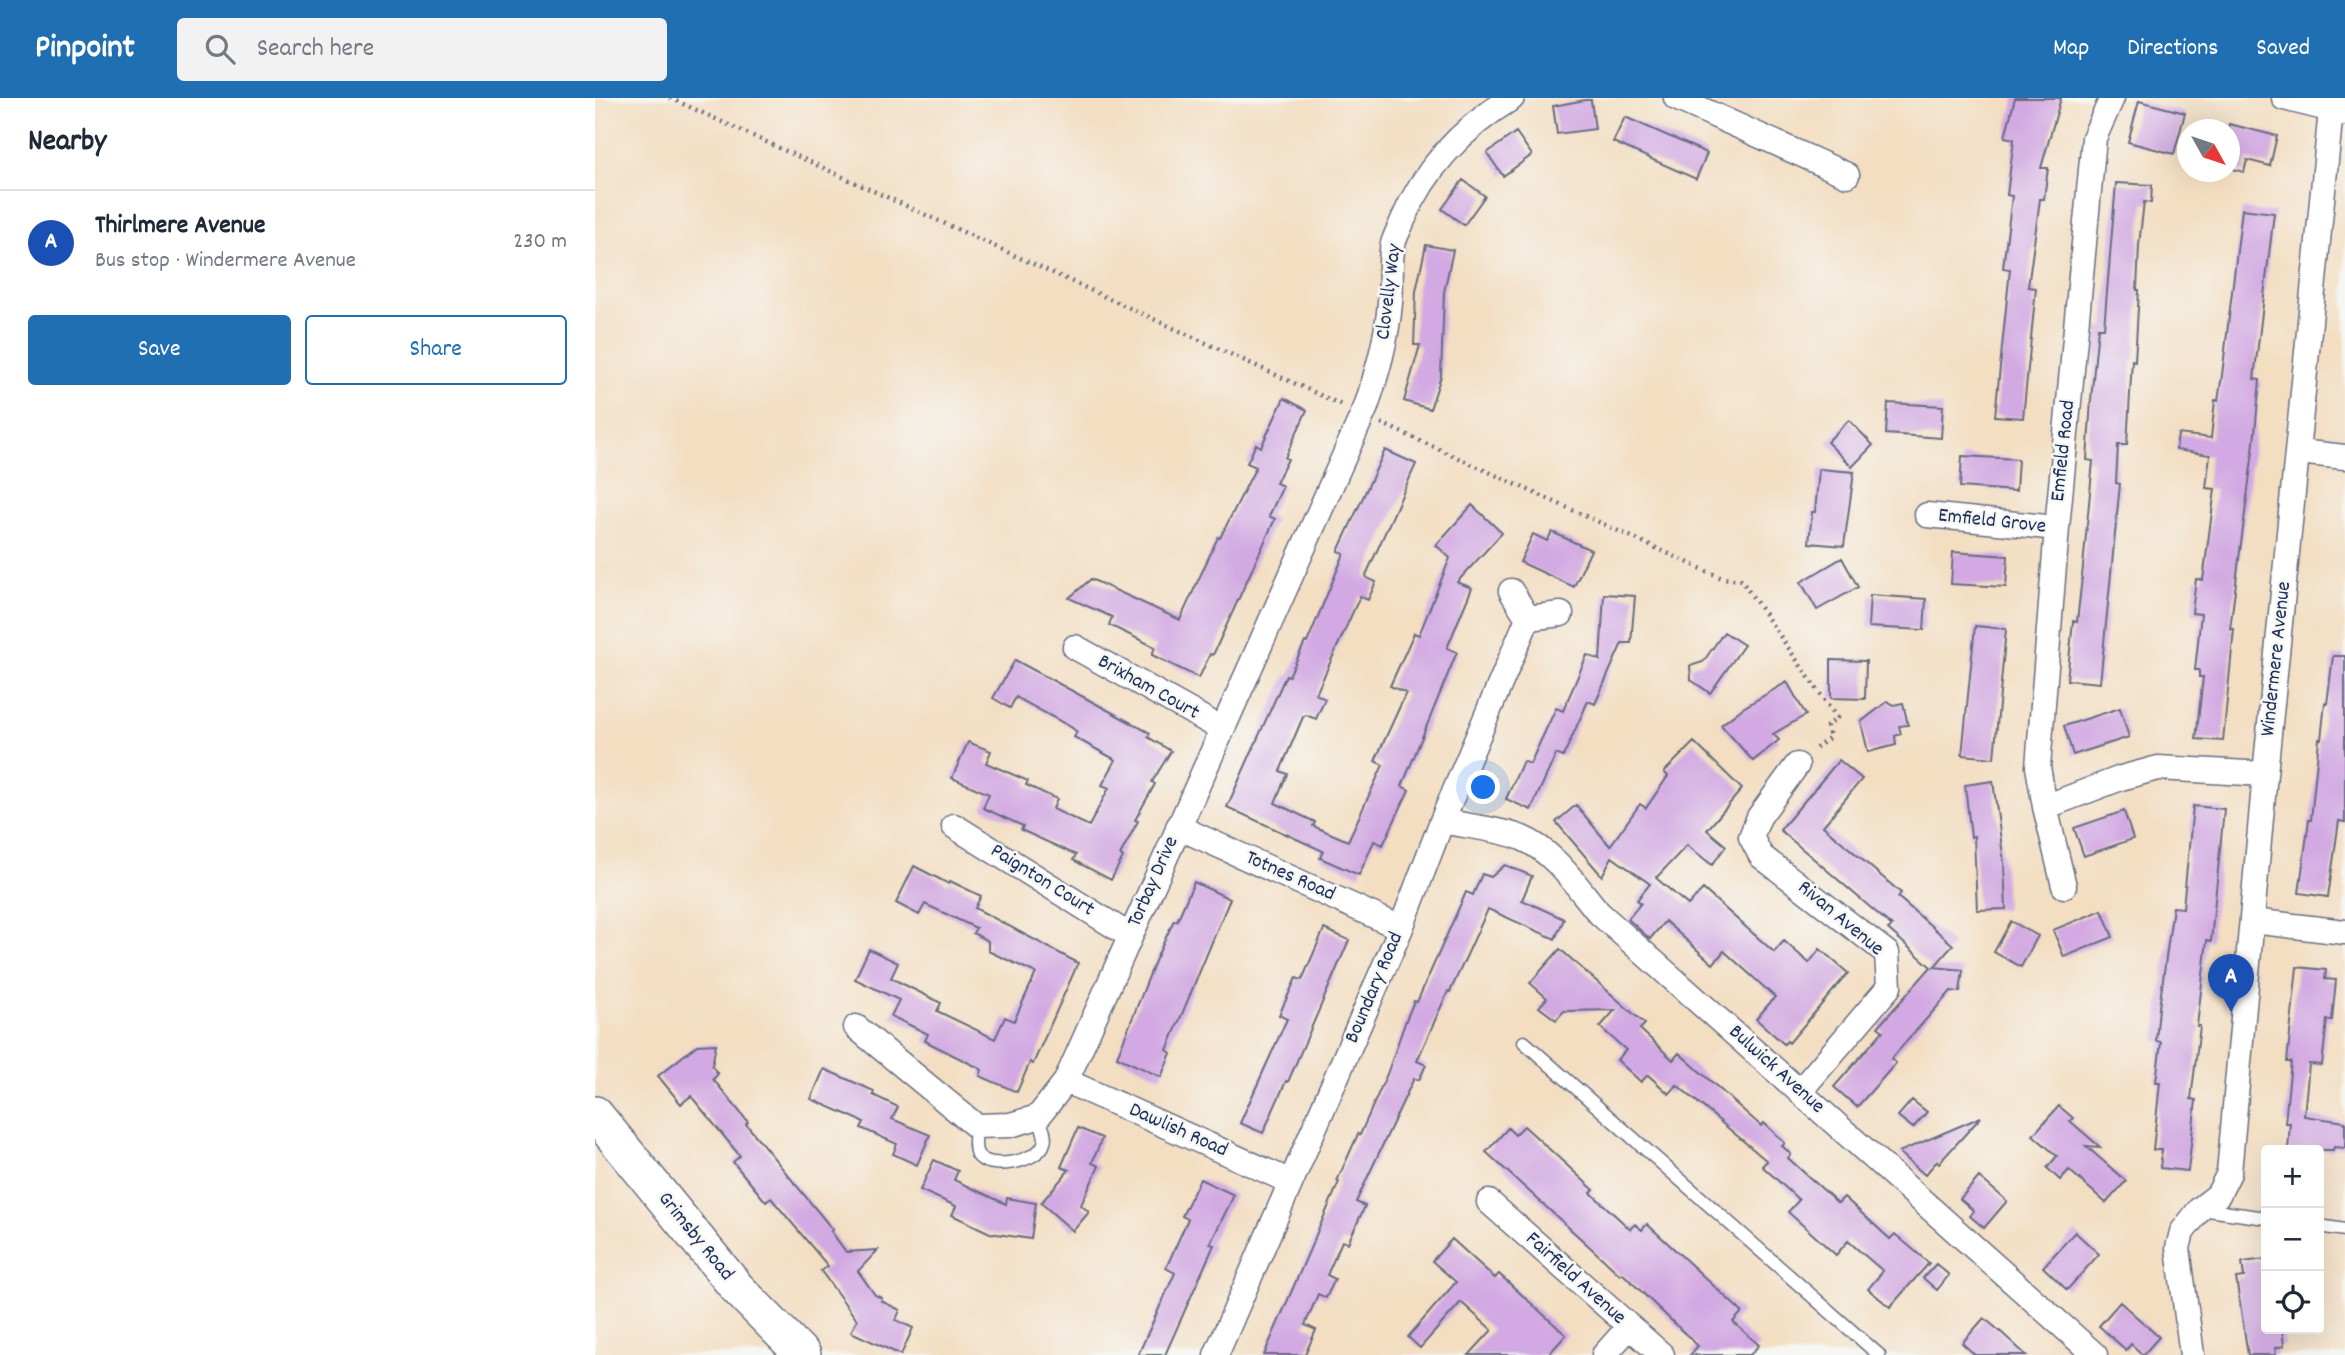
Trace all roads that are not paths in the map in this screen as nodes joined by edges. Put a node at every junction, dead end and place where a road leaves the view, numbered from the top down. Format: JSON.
{"nodes":[{"id":1,"x":1512,"y":98,"type":"edge"},
{"id":2,"x":1676,"y":98,"type":"edge"},
{"id":3,"x":2112,"y":98,"type":"edge"},
{"id":4,"x":2284,"y":98,"type":"edge"},
{"id":5,"x":2337,"y":107,"type":"edge"},
{"id":6,"x":1847,"y":175,"type":"dead end"},
{"id":7,"x":1351,"y":443,"type":"joint"},
{"id":8,"x":2298,"y":452,"type":"junction"},
{"id":9,"x":2345,"y":457,"type":"edge"},
{"id":10,"x":1927,"y":515,"type":"dead end"},
{"id":11,"x":2057,"y":528,"type":"junction"},
{"id":12,"x":1511,"y":591,"type":"dead end"},
{"id":13,"x":1560,"y":614,"type":"dead end"},
{"id":14,"x":1528,"y":618,"type":"junction"},
{"id":15,"x":1075,"y":647,"type":"dead end"},
{"id":16,"x":1222,"y":729,"type":"junction"},
{"id":17,"x":1797,"y":765,"type":"road end"},
{"id":18,"x":2265,"y":774,"type":"junction"},
{"id":19,"x":2045,"y":807,"type":"junction"},
{"id":20,"x":1442,"y":821,"type":"junction"},
{"id":21,"x":954,"y":826,"type":"dead end"},
{"id":22,"x":1178,"y":827,"type":"junction"},
{"id":23,"x":2064,"y":886,"type":"dead end"},
{"id":24,"x":2252,"y":922,"type":"junction"},
{"id":25,"x":1401,"y":928,"type":"junction"},
{"id":26,"x":2345,"y":932,"type":"edge"},
{"id":27,"x":1130,"y":936,"type":"junction"},
{"id":28,"x":856,"y":1027,"type":"dead end"},
{"id":29,"x":1524,"y":1042,"type":"dead end"},
{"id":30,"x":1066,"y":1081,"type":"junction"},
{"id":31,"x":1800,"y":1091,"type":"junction"},
{"id":32,"x":595,"y":1114,"type":"edge"},
{"id":33,"x":1038,"y":1117,"type":"junction"},
{"id":34,"x":977,"y":1126,"type":"junction"},
{"id":35,"x":1291,"y":1182,"type":"junction"},
{"id":36,"x":1489,"y":1202,"type":"dead end"},
{"id":37,"x":2200,"y":1209,"type":"junction"},
{"id":38,"x":2261,"y":1218,"type":"edge"},
{"id":39,"x":2324,"y":1227,"type":"edge"},
{"id":40,"x":2345,"y":1230,"type":"edge"},
{"id":41,"x":1629,"y":1327,"type":"junction"},
{"id":42,"x":803,"y":1355,"type":"edge"},
{"id":43,"x":1216,"y":1355,"type":"edge"},
{"id":44,"x":1604,"y":1355,"type":"edge"},
{"id":45,"x":1662,"y":1355,"type":"edge"},
{"id":46,"x":1879,"y":1355,"type":"edge"},
{"id":47,"x":2095,"y":1355,"type":"edge"},
{"id":48,"x":2192,"y":1355,"type":"edge"}],
"edges":[{"from":1,"to":7,"type":"street","name":"Clovelly Way"},
{"from":2,"to":6,"type":"street"},
{"from":3,"to":11,"type":"street","name":"Emfield Road"},
{"from":4,"to":5,"type":"street"},
{"from":5,"to":8,"type":"street","name":"Windermere Avenue"},
{"from":7,"to":16,"type":"street","name":"Torbay Drive"},
{"from":8,"to":9,"type":"street"},
{"from":8,"to":18,"type":"street","name":"Windermere Avenue"},
{"from":10,"to":11,"type":"street","name":"Emfield Grove"},
{"from":11,"to":19,"type":"street","name":"Emfield Road"},
{"from":12,"to":14,"type":"street"},
{"from":13,"to":14,"type":"street"},
{"from":14,"to":20,"type":"street","name":"Boundary Road"},
{"from":15,"to":16,"type":"street","name":"Brixham Court"},
{"from":16,"to":22,"type":"street","name":"Torbay Drive"},
{"from":17,"to":31,"type":"street","name":"Rivan Avenue"},
{"from":18,"to":19,"type":"street"},
{"from":18,"to":24,"type":"street","name":"Windermere Avenue"},
{"from":19,"to":23,"type":"street","name":"Emfield Road"},
{"from":20,"to":25,"type":"street","name":"Boundary Road"},
{"from":20,"to":31,"type":"street","name":"Bulwick Avenue"},
{"from":21,"to":27,"type":"street","name":"Paignton Court"},
{"from":22,"to":25,"type":"street","name":"Totnes Road"},
{"from":22,"to":27,"type":"street","name":"Torbay Drive"},
{"from":24,"to":26,"type":"street"},
{"from":24,"to":37,"type":"street","name":"Windermere Avenue"},
{"from":25,"to":35,"type":"street","name":"Boundary Road"},
{"from":27,"to":30,"type":"street","name":"Torbay Drive"},
{"from":28,"to":34,"type":"street"},
{"from":29,"to":46,"type":"lane"},
{"from":30,"to":33,"type":"street","name":"Torbay Drive"},
{"from":30,"to":35,"type":"street","name":"Dawlish Road"},
{"from":31,"to":47,"type":"street","name":"Bulwick Avenue"},
{"from":32,"to":42,"type":"main road","name":"Grimsby Road"},
{"from":33,"to":34,"type":"street"},
{"from":33,"to":34,"type":"lane"},
{"from":35,"to":43,"type":"street","name":"Boundary Road"},
{"from":36,"to":41,"type":"street","name":"Fairfield Avenue"},
{"from":37,"to":38,"type":"lane"},
{"from":37,"to":48,"type":"street","name":"Windermere Avenue"},
{"from":39,"to":40,"type":"lane"},
{"from":41,"to":44,"type":"street"},
{"from":41,"to":45,"type":"street","name":"Fairfield Avenue"}]}
